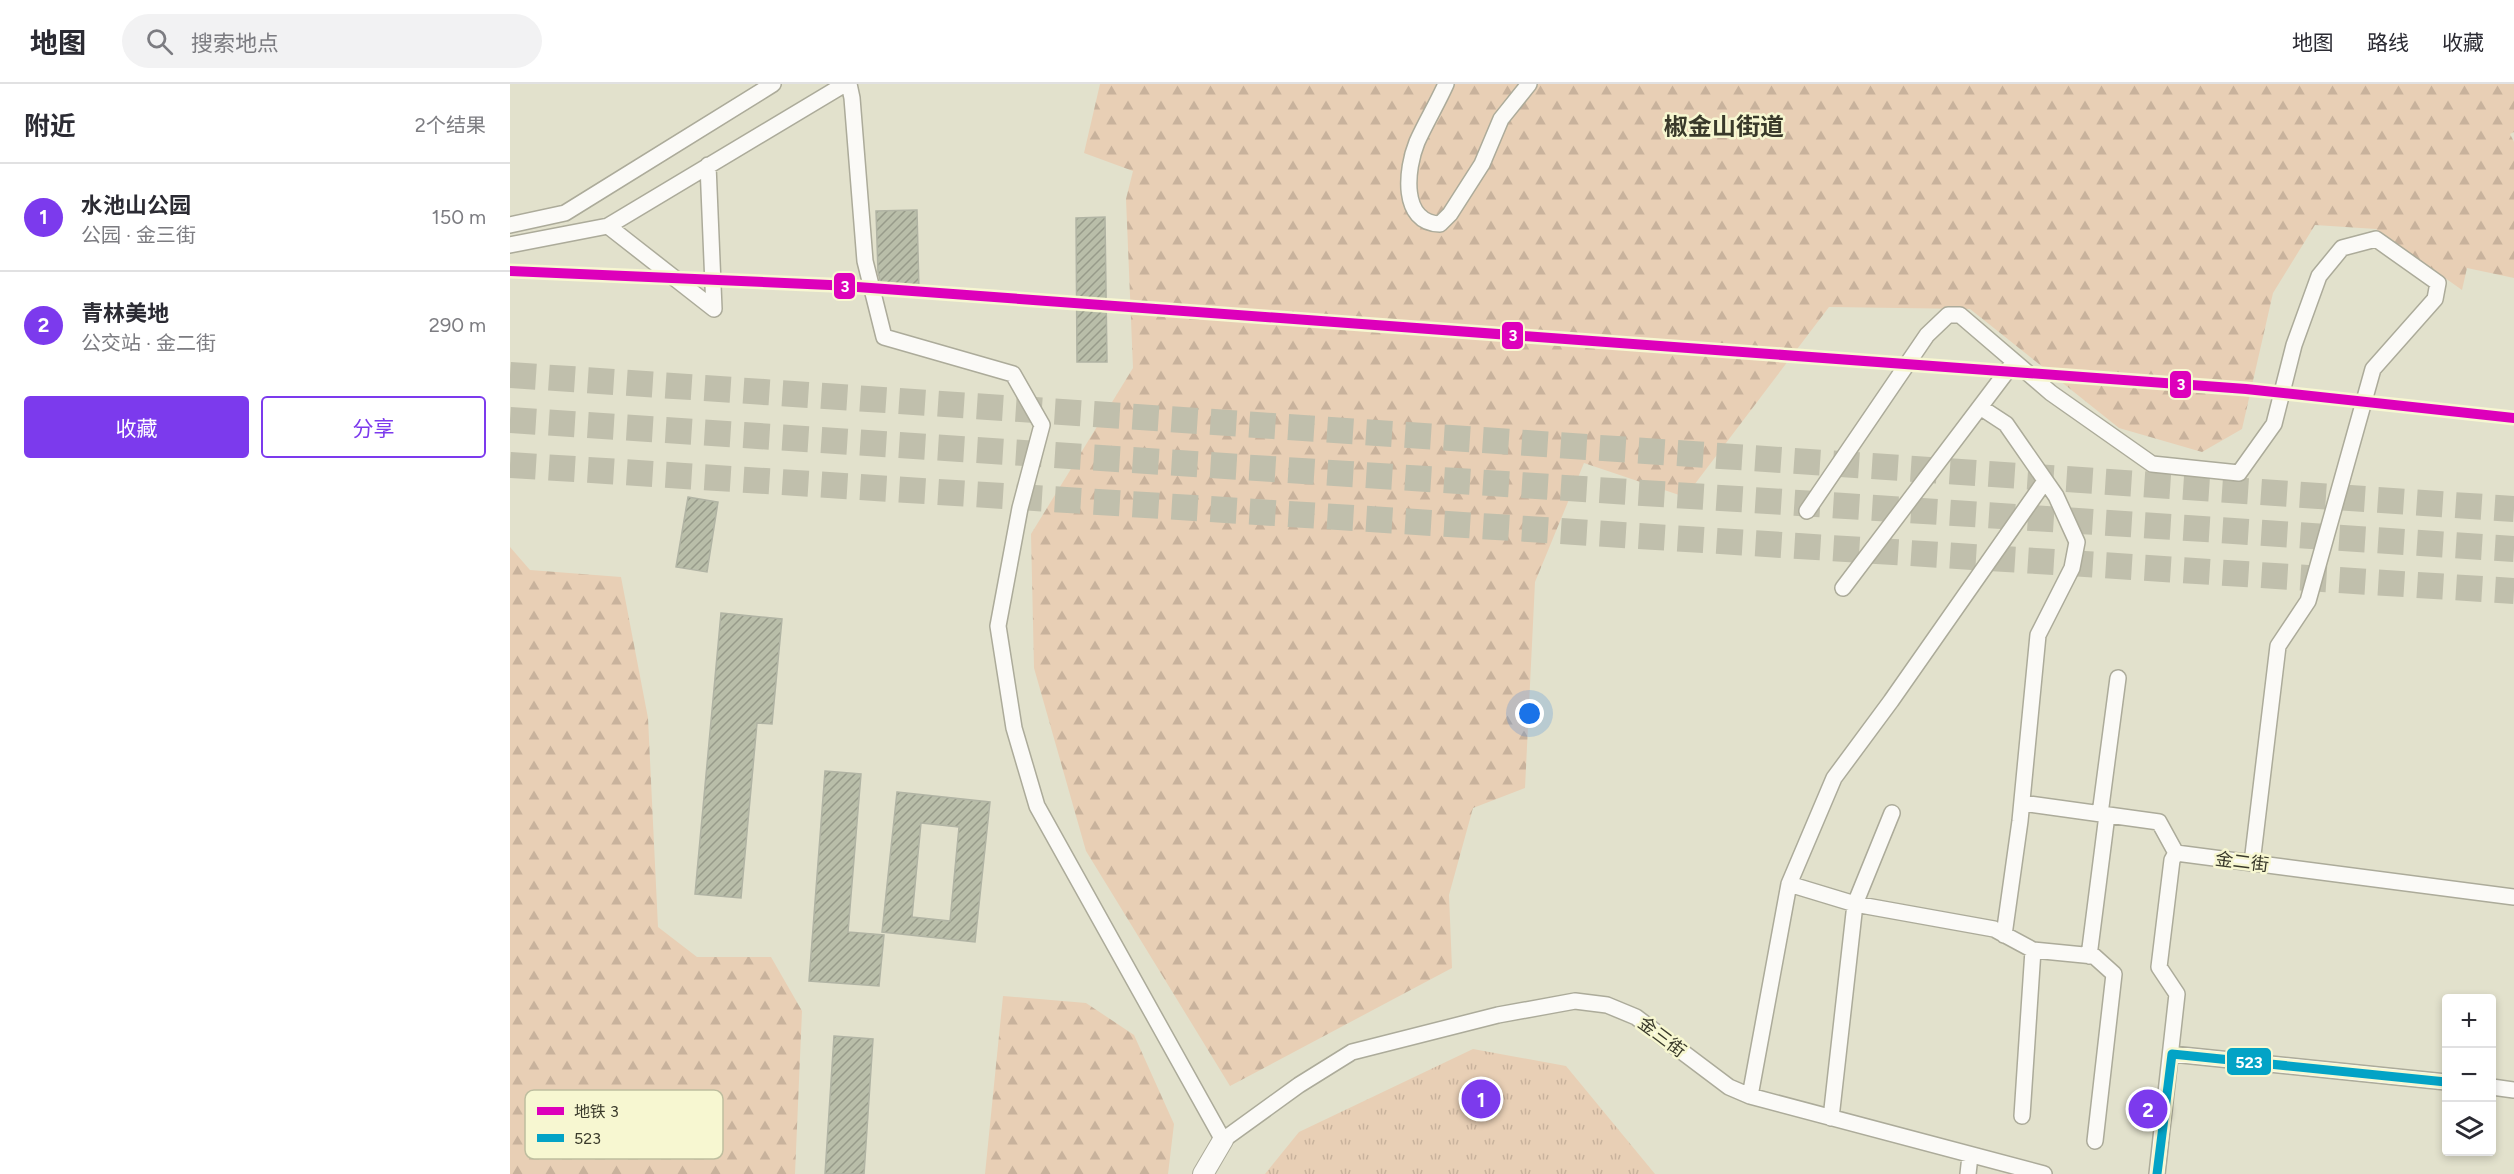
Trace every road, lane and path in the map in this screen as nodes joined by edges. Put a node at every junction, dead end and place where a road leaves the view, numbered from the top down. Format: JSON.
{"nodes":[{"id":1,"x":773,"y":84,"type":"edge"},
{"id":2,"x":847,"y":84,"type":"edge"},
{"id":3,"x":1446,"y":84,"type":"edge"},
{"id":4,"x":1529,"y":84,"type":"edge"},
{"id":5,"x":708,"y":165,"type":"junction"},
{"id":6,"x":510,"y":225,"type":"edge"},
{"id":7,"x":608,"y":226,"type":"junction"},
{"id":8,"x":510,"y":245,"type":"edge"},
{"id":9,"x":2014,"y":362,"type":"junction"},
{"id":10,"x":1980,"y":407,"type":"junction"},
{"id":11,"x":2045,"y":481,"type":"junction"},
{"id":12,"x":1807,"y":511,"type":"dead end"},
{"id":13,"x":1842,"y":588,"type":"dead end"},
{"id":14,"x":2118,"y":678,"type":"dead end"},
{"id":15,"x":2022,"y":803,"type":"junction"},
{"id":16,"x":1892,"y":813,"type":"dead end"},
{"id":17,"x":2104,"y":814,"type":"junction"},
{"id":18,"x":2176,"y":853,"type":"junction"},
{"id":19,"x":2252,"y":863,"type":"junction"},
{"id":20,"x":1789,"y":884,"type":"junction"},
{"id":21,"x":2514,"y":897,"type":"edge"},
{"id":22,"x":1855,"y":904,"type":"junction"},
{"id":23,"x":2004,"y":935,"type":"junction"},
{"id":24,"x":2033,"y":950,"type":"junction"},
{"id":25,"x":2089,"y":956,"type":"junction"},
{"id":26,"x":2172,"y":1054,"type":"junction"},
{"id":27,"x":2442,"y":1082,"type":"edge"},
{"id":28,"x":2496,"y":1087,"type":"edge"},
{"id":29,"x":2514,"y":1089,"type":"edge"},
{"id":30,"x":1750,"y":1096,"type":"junction"},
{"id":31,"x":2022,"y":1116,"type":"dead end"},
{"id":32,"x":1832,"y":1118,"type":"junction"},
{"id":33,"x":1223,"y":1140,"type":"junction"},
{"id":34,"x":2095,"y":1141,"type":"dead end"},
{"id":35,"x":1970,"y":1156,"type":"junction"},
{"id":36,"x":1203,"y":1174,"type":"edge"},
{"id":37,"x":1968,"y":1174,"type":"edge"},
{"id":38,"x":2044,"y":1174,"type":"edge"},
{"id":39,"x":2157,"y":1174,"type":"edge"}],
"edges":[{"from":1,"to":6,"type":"street"},
{"from":2,"to":5,"type":"street"},
{"from":2,"to":33,"type":"street"},
{"from":3,"to":4,"type":"street"},
{"from":5,"to":7,"type":"street"},
{"from":5,"to":7,"type":"street"},
{"from":7,"to":8,"type":"street"},
{"from":9,"to":10,"type":"street"},
{"from":9,"to":12,"type":"street"},
{"from":9,"to":19,"type":"street"},
{"from":10,"to":11,"type":"street"},
{"from":10,"to":13,"type":"street"},
{"from":11,"to":15,"type":"street"},
{"from":11,"to":20,"type":"street"},
{"from":14,"to":17,"type":"street"},
{"from":15,"to":17,"type":"street"},
{"from":15,"to":23,"type":"street"},
{"from":16,"to":22,"type":"street"},
{"from":17,"to":18,"type":"street"},
{"from":17,"to":25,"type":"street"},
{"from":18,"to":19,"type":"street","name":"金二街"},
{"from":18,"to":26,"type":"street"},
{"from":19,"to":21,"type":"street","name":"金二街"},
{"from":20,"to":22,"type":"street"},
{"from":20,"to":30,"type":"street"},
{"from":22,"to":23,"type":"street"},
{"from":22,"to":32,"type":"street"},
{"from":23,"to":24,"type":"street"},
{"from":24,"to":25,"type":"street"},
{"from":24,"to":31,"type":"street"},
{"from":25,"to":34,"type":"street"},
{"from":26,"to":27,"type":"street"},
{"from":26,"to":39,"type":"street"},
{"from":28,"to":29,"type":"street"},
{"from":30,"to":32,"type":"street","name":"金三街"},
{"from":30,"to":33,"type":"street","name":"金三街"},
{"from":32,"to":35,"type":"street","name":"金三街"},
{"from":33,"to":36,"type":"street"},
{"from":35,"to":37,"type":"street"},
{"from":35,"to":38,"type":"street","name":"金三街"}]}
